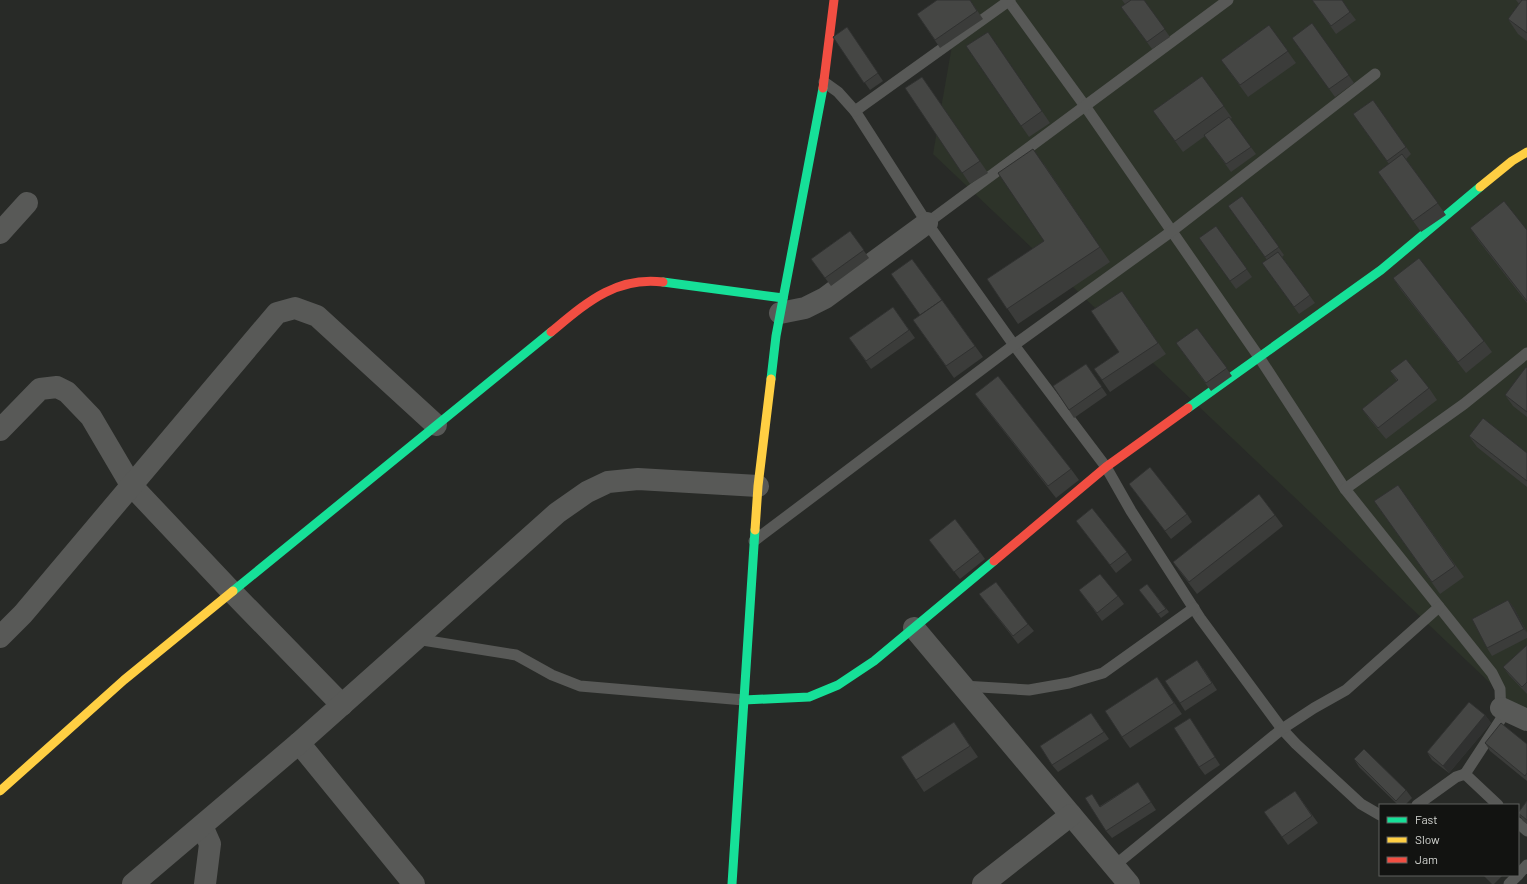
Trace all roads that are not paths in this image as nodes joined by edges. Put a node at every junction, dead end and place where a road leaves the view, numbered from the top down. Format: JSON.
{"nodes":[{"id":1,"x":834,"y":0,"type":"edge"},
{"id":2,"x":1009,"y":0,"type":"edge"},
{"id":3,"x":1228,"y":0,"type":"edge"},
{"id":4,"x":1375,"y":74,"type":"dead end"},
{"id":5,"x":824,"y":82,"type":"junction"},
{"id":6,"x":1085,"y":106,"type":"junction"},
{"id":7,"x":855,"y":110,"type":"junction"},
{"id":8,"x":1527,"y":152,"type":"edge"},
{"id":9,"x":27,"y":203,"type":"dead end"},
{"id":10,"x":927,"y":223,"type":"junction"},
{"id":11,"x":1172,"y":231,"type":"junction"},
{"id":12,"x":0,"y":233,"type":"edge"},
{"id":13,"x":782,"y":306,"type":"junction"},
{"id":14,"x":1014,"y":345,"type":"junction"},
{"id":15,"x":1527,"y":353,"type":"edge"},
{"id":16,"x":1259,"y":357,"type":"junction"},
{"id":17,"x":436,"y":425,"type":"junction"},
{"id":18,"x":0,"y":430,"type":"edge"},
{"id":19,"x":1106,"y":467,"type":"junction"},
{"id":20,"x":131,"y":485,"type":"junction"},
{"id":21,"x":758,"y":486,"type":"junction"},
{"id":22,"x":1345,"y":489,"type":"junction"},
{"id":23,"x":754,"y":541,"type":"junction"},
{"id":24,"x":232,"y":592,"type":"junction"},
{"id":25,"x":1439,"y":607,"type":"junction"},
{"id":26,"x":1194,"y":608,"type":"junction"},
{"id":27,"x":914,"y":628,"type":"junction"},
{"id":28,"x":0,"y":637,"type":"edge"},
{"id":29,"x":416,"y":639,"type":"junction"},
{"id":30,"x":963,"y":686,"type":"junction"},
{"id":31,"x":744,"y":700,"type":"junction"},
{"id":32,"x":342,"y":705,"type":"junction"},
{"id":33,"x":1501,"y":708,"type":"junction"},
{"id":34,"x":1527,"y":720,"type":"edge"},
{"id":35,"x":1282,"y":729,"type":"junction"},
{"id":36,"x":299,"y":743,"type":"junction"},
{"id":37,"x":1465,"y":774,"type":"junction"},
{"id":38,"x":0,"y":791,"type":"edge"},
{"id":39,"x":1418,"y":804,"type":"edge"},
{"id":40,"x":1497,"y":804,"type":"edge"},
{"id":41,"x":1379,"y":814,"type":"edge"},
{"id":42,"x":1071,"y":815,"type":"junction"},
{"id":43,"x":1519,"y":824,"type":"edge"},
{"id":44,"x":202,"y":826,"type":"junction"},
{"id":45,"x":1527,"y":831,"type":"edge"},
{"id":46,"x":1527,"y":865,"type":"edge"},
{"id":47,"x":1114,"y":866,"type":"junction"},
{"id":48,"x":1519,"y":874,"type":"edge"},
{"id":49,"x":1517,"y":876,"type":"edge"},
{"id":50,"x":134,"y":884,"type":"edge"},
{"id":51,"x":205,"y":884,"type":"edge"},
{"id":52,"x":414,"y":884,"type":"edge"},
{"id":53,"x":732,"y":884,"type":"edge"},
{"id":54,"x":983,"y":884,"type":"edge"},
{"id":55,"x":1130,"y":884,"type":"edge"},
{"id":56,"x":1510,"y":884,"type":"edge"}],
"edges":[{"from":1,"to":5,"type":"street"},
{"from":2,"to":6,"type":"lane"},
{"from":2,"to":7,"type":"lane"},
{"from":3,"to":6,"type":"lane"},
{"from":4,"to":11,"type":"lane"},
{"from":5,"to":7,"type":"lane"},
{"from":5,"to":13,"type":"street"},
{"from":6,"to":10,"type":"lane"},
{"from":6,"to":11,"type":"lane"},
{"from":7,"to":10,"type":"lane"},
{"from":8,"to":16,"type":"street"},
{"from":9,"to":12,"type":"street"},
{"from":10,"to":13,"type":"street"},
{"from":10,"to":14,"type":"lane"},
{"from":11,"to":14,"type":"lane"},
{"from":11,"to":16,"type":"lane"},
{"from":13,"to":17,"type":"street"},
{"from":13,"to":21,"type":"street"},
{"from":14,"to":19,"type":"lane"},
{"from":14,"to":23,"type":"lane"},
{"from":15,"to":22,"type":"lane"},
{"from":16,"to":19,"type":"street"},
{"from":16,"to":22,"type":"lane"},
{"from":17,"to":20,"type":"street"},
{"from":17,"to":24,"type":"street"},
{"from":18,"to":20,"type":"street"},
{"from":19,"to":26,"type":"lane"},
{"from":19,"to":27,"type":"street"},
{"from":20,"to":24,"type":"street"},
{"from":20,"to":28,"type":"street"},
{"from":21,"to":23,"type":"street"},
{"from":21,"to":29,"type":"street"},
{"from":22,"to":25,"type":"lane"},
{"from":23,"to":31,"type":"street"},
{"from":24,"to":32,"type":"street"},
{"from":24,"to":38,"type":"street"},
{"from":25,"to":33,"type":"lane"},
{"from":25,"to":35,"type":"lane"},
{"from":26,"to":30,"type":"lane"},
{"from":26,"to":35,"type":"lane"},
{"from":27,"to":30,"type":"street"},
{"from":27,"to":31,"type":"street"},
{"from":29,"to":31,"type":"lane"},
{"from":29,"to":32,"type":"street"},
{"from":30,"to":42,"type":"street"},
{"from":31,"to":53,"type":"street"},
{"from":32,"to":36,"type":"street"},
{"from":33,"to":34,"type":"street"},
{"from":33,"to":37,"type":"lane"},
{"from":35,"to":41,"type":"lane"},
{"from":35,"to":47,"type":"lane"},
{"from":36,"to":44,"type":"street"},
{"from":36,"to":52,"type":"street"},
{"from":37,"to":39,"type":"lane"},
{"from":37,"to":40,"type":"lane"},
{"from":42,"to":47,"type":"street"},
{"from":42,"to":54,"type":"street"},
{"from":43,"to":45,"type":"lane"},
{"from":44,"to":50,"type":"street"},
{"from":44,"to":51,"type":"street"},
{"from":46,"to":48,"type":"lane"},
{"from":47,"to":55,"type":"street"},
{"from":49,"to":56,"type":"lane"}]}
